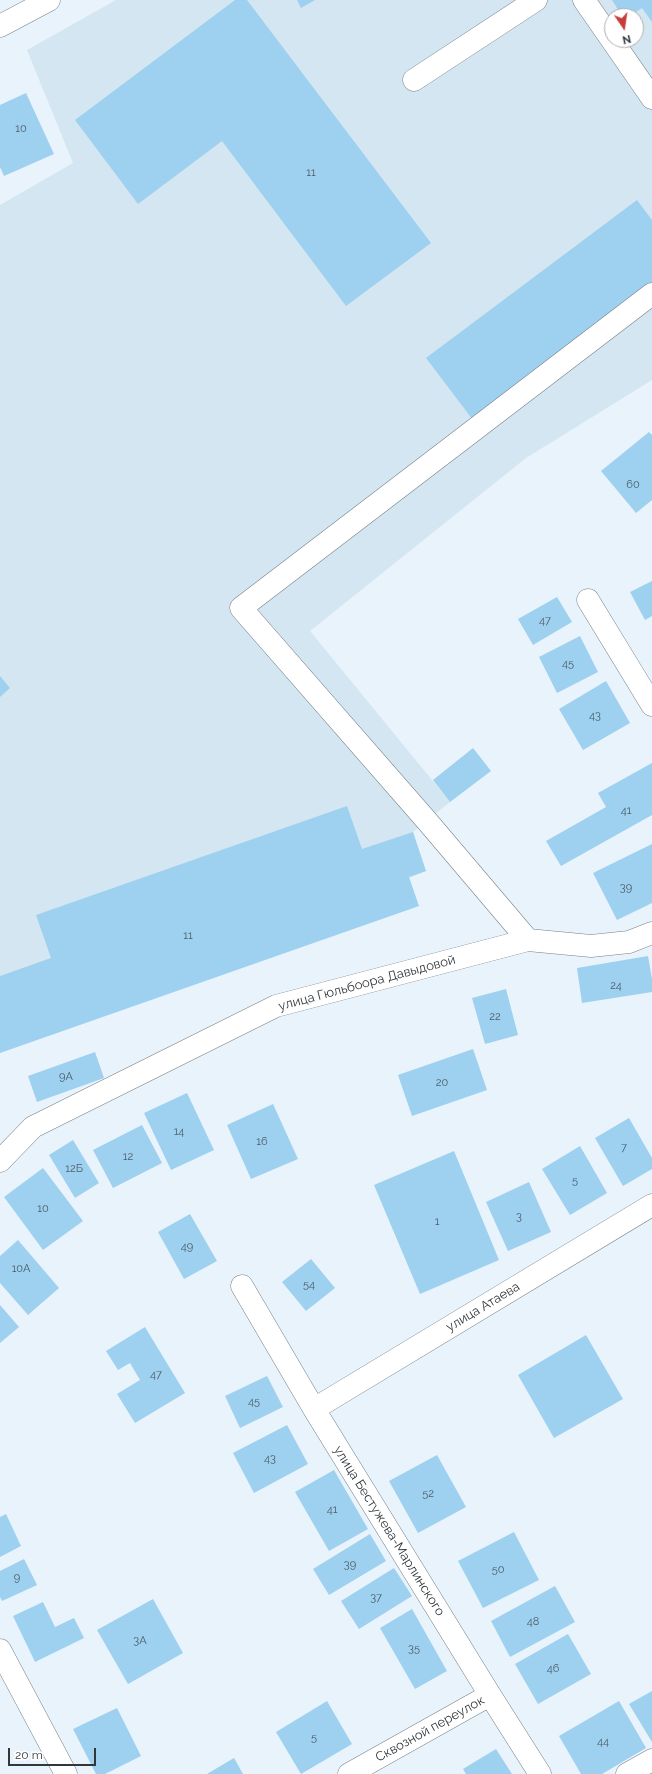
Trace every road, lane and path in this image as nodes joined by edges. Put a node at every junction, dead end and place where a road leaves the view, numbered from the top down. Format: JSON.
{"nodes":[{"id":1,"x":49,"y":0,"type":"edge"},
{"id":2,"x":536,"y":0,"type":"edge"},
{"id":3,"x":584,"y":0,"type":"edge"},
{"id":4,"x":0,"y":26,"type":"edge"},
{"id":5,"x":414,"y":80,"type":"dead end"},
{"id":6,"x":652,"y":98,"type":"edge"},
{"id":7,"x":652,"y":294,"type":"edge"},
{"id":8,"x":588,"y":600,"type":"dead end"},
{"id":9,"x":652,"y":705,"type":"edge"},
{"id":10,"x":652,"y":933,"type":"edge"},
{"id":11,"x":528,"y":940,"type":"junction"},
{"id":12,"x":0,"y":1161,"type":"edge"},
{"id":13,"x":652,"y":1205,"type":"edge"},
{"id":14,"x":242,"y":1286,"type":"dead end"},
{"id":15,"x":314,"y":1409,"type":"junction"},
{"id":16,"x":0,"y":1650,"type":"edge"},
{"id":17,"x":490,"y":1695,"type":"junction"},
{"id":18,"x":652,"y":1760,"type":"edge"},
{"id":19,"x":66,"y":1774,"type":"edge"},
{"id":20,"x":349,"y":1774,"type":"edge"},
{"id":21,"x":540,"y":1774,"type":"edge"},
{"id":22,"x":627,"y":1774,"type":"edge"}],
"edges":[{"from":1,"to":4,"type":"street"},
{"from":2,"to":5,"type":"street"},
{"from":3,"to":6,"type":"street"},
{"from":7,"to":11,"type":"street"},
{"from":8,"to":9,"type":"street"},
{"from":10,"to":11,"type":"street","name":"улица Гюльбоора Давыдовой"},
{"from":11,"to":12,"type":"street","name":"улица Гюльбоора Давыдовой"},
{"from":13,"to":15,"type":"street","name":"улица Атаева"},
{"from":14,"to":15,"type":"street","name":"улица Бестужева-Марлинского"},
{"from":15,"to":17,"type":"street","name":"улица Бестужева-Марлинского"},
{"from":16,"to":19,"type":"street"},
{"from":17,"to":20,"type":"street","name":"Сквозной переулок"},
{"from":17,"to":21,"type":"street","name":"улица Бестужева-Марлинского"},
{"from":18,"to":22,"type":"street"}]}
